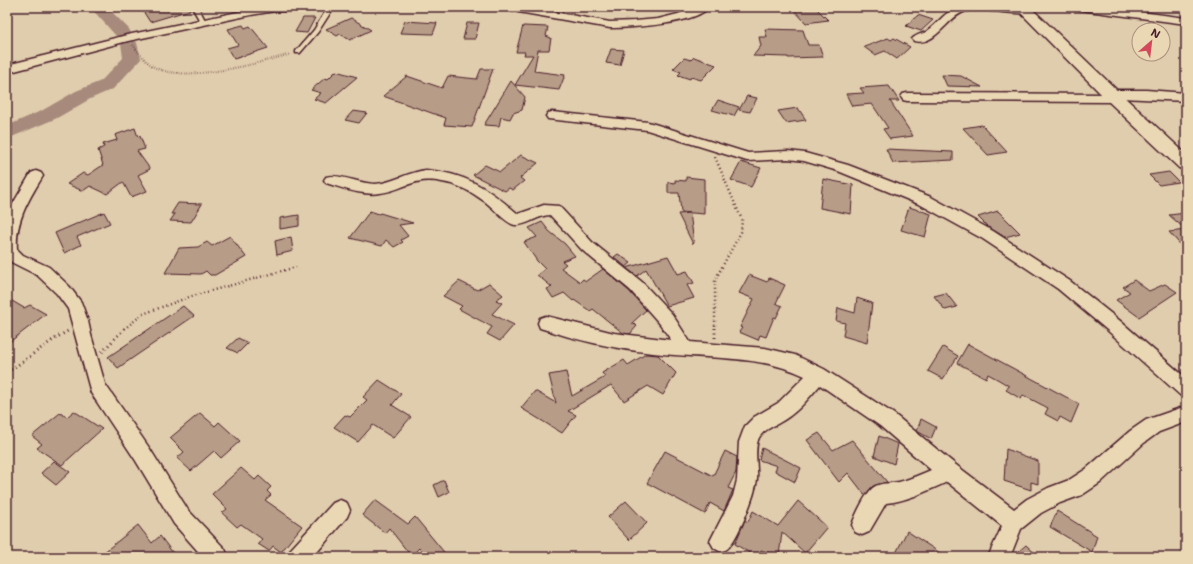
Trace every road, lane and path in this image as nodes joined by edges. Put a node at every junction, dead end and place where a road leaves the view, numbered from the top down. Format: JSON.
{"nodes":[{"id":1,"x":194,"y":7,"type":"edge"},
{"id":2,"x":331,"y":7,"type":"edge"},
{"id":3,"x":338,"y":7,"type":"edge"},
{"id":4,"x":507,"y":7,"type":"edge"},
{"id":5,"x":704,"y":7,"type":"edge"},
{"id":6,"x":1080,"y":7,"type":"edge"},
{"id":7,"x":1024,"y":8,"type":"edge"},
{"id":8,"x":254,"y":9,"type":"edge"},
{"id":9,"x":1186,"y":21,"type":"edge"},
{"id":10,"x":203,"y":22,"type":"junction"},
{"id":11,"x":126,"y":38,"type":"junction"},
{"id":12,"x":918,"y":39,"type":"dead end"},
{"id":13,"x":298,"y":52,"type":"joint"},
{"id":14,"x":51,"y":58,"type":"junction"},
{"id":15,"x":7,"y":60,"type":"edge"},
{"id":16,"x":7,"y":69,"type":"edge"},
{"id":17,"x":1113,"y":96,"type":"junction"},
{"id":18,"x":907,"y":97,"type":"dead end"},
{"id":19,"x":1186,"y":97,"type":"edge"},
{"id":20,"x":552,"y":116,"type":"dead end"},
{"id":21,"x":705,"y":144,"type":"junction"},
{"id":22,"x":1186,"y":164,"type":"edge"},
{"id":23,"x":36,"y":176,"type":"dead end"},
{"id":24,"x":331,"y":180,"type":"dead end"},
{"id":25,"x":296,"y":267,"type":"dead end"},
{"id":26,"x":80,"y":321,"type":"junction"},
{"id":27,"x":546,"y":323,"type":"dead end"},
{"id":28,"x":685,"y":348,"type":"junction"},
{"id":29,"x":713,"y":350,"type":"junction"},
{"id":30,"x":91,"y":362,"type":"junction"},
{"id":31,"x":7,"y":372,"type":"edge"},
{"id":32,"x":818,"y":374,"type":"junction"},
{"id":33,"x":1186,"y":389,"type":"edge"},
{"id":34,"x":1186,"y":414,"type":"edge"},
{"id":35,"x":949,"y":472,"type":"junction"},
{"id":36,"x":340,"y":510,"type":"dead end"},
{"id":37,"x":1014,"y":522,"type":"junction"},
{"id":38,"x":862,"y":525,"type":"dead end"},
{"id":39,"x":721,"y":541,"type":"dead end"},
{"id":40,"x":217,"y":557,"type":"edge"},
{"id":41,"x":299,"y":557,"type":"edge"},
{"id":42,"x":999,"y":557,"type":"edge"}],
"edges":[{"from":1,"to":10,"type":"lane"},
{"from":2,"to":3,"type":"street"},
{"from":2,"to":8,"type":"street"},
{"from":2,"to":13,"type":"lane"},
{"from":4,"to":5,"type":"street"},
{"from":6,"to":9,"type":"street"},
{"from":7,"to":12,"type":"street"},
{"from":7,"to":17,"type":"main road"},
{"from":8,"to":10,"type":"street"},
{"from":10,"to":11,"type":"street"},
{"from":11,"to":13,"type":"path"},
{"from":11,"to":14,"type":"street"},
{"from":14,"to":15,"type":"street"},
{"from":14,"to":16,"type":"street"},
{"from":17,"to":18,"type":"street"},
{"from":17,"to":19,"type":"street"},
{"from":17,"to":22,"type":"main road"},
{"from":20,"to":21,"type":"street"},
{"from":21,"to":29,"type":"path"},
{"from":21,"to":33,"type":"street"},
{"from":23,"to":26,"type":"street"},
{"from":24,"to":28,"type":"street"},
{"from":25,"to":30,"type":"path"},
{"from":26,"to":30,"type":"street"},
{"from":26,"to":31,"type":"path"},
{"from":27,"to":28,"type":"street"},
{"from":28,"to":29,"type":"street"},
{"from":29,"to":32,"type":"street"},
{"from":30,"to":40,"type":"street"},
{"from":32,"to":35,"type":"street"},
{"from":32,"to":39,"type":"street"},
{"from":34,"to":37,"type":"street"},
{"from":35,"to":37,"type":"street"},
{"from":35,"to":38,"type":"street"},
{"from":36,"to":41,"type":"street"},
{"from":37,"to":42,"type":"street"}]}
